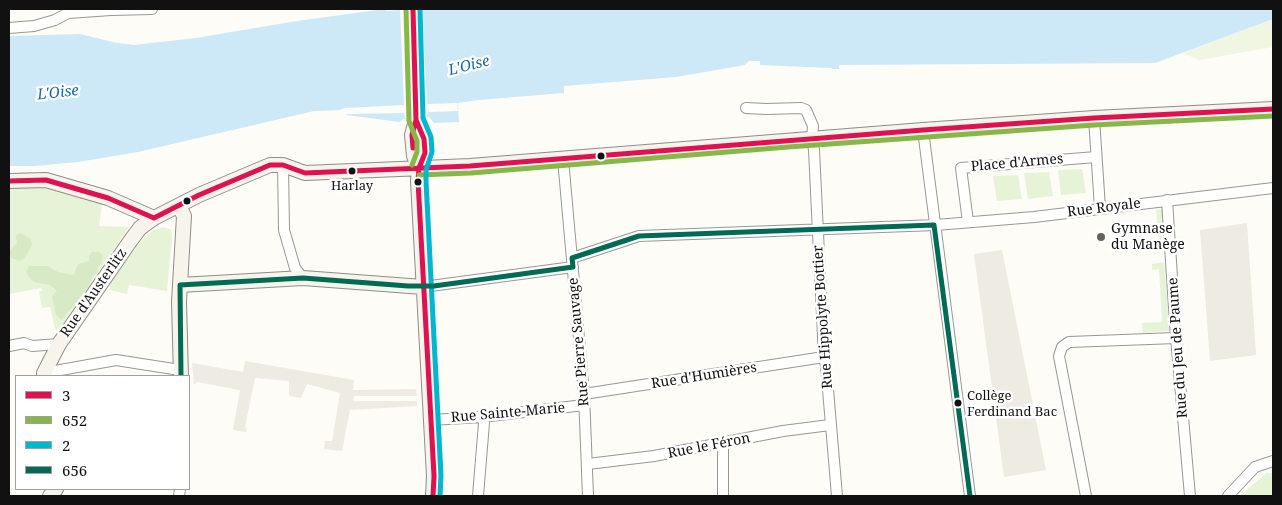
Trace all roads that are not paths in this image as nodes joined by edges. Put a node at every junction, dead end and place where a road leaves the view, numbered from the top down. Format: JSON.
{"nodes":[{"id":1,"x":152,"y":9,"type":"edge"},
{"id":2,"x":413,"y":9,"type":"edge"},
{"id":3,"x":69,"y":11,"type":"edge"},
{"id":4,"x":9,"y":28,"type":"edge"},
{"id":5,"x":1273,"y":109,"type":"edge"},
{"id":6,"x":746,"y":111,"type":"dead end"},
{"id":7,"x":1094,"y":118,"type":"junction"},
{"id":8,"x":923,"y":130,"type":"junction"},
{"id":9,"x":812,"y":139,"type":"junction"},
{"id":10,"x":1096,"y":157,"type":"junction"},
{"id":11,"x":563,"y":159,"type":"junction"},
{"id":12,"x":282,"y":165,"type":"junction"},
{"id":13,"x":419,"y":168,"type":"junction"},
{"id":14,"x":9,"y":181,"type":"edge"},
{"id":15,"x":1273,"y":188,"type":"edge"},
{"id":16,"x":1167,"y":200,"type":"junction"},
{"id":17,"x":180,"y":206,"type":"junction"},
{"id":18,"x":1100,"y":208,"type":"junction"},
{"id":19,"x":154,"y":218,"type":"junction"},
{"id":20,"x":968,"y":222,"type":"junction"},
{"id":21,"x":934,"y":225,"type":"junction"},
{"id":22,"x":817,"y":228,"type":"junction"},
{"id":23,"x":572,"y":262,"type":"junction"},
{"id":24,"x":303,"y":278,"type":"junction"},
{"id":25,"x":180,"y":285,"type":"junction"},
{"id":26,"x":423,"y":287,"type":"junction"},
{"id":27,"x":1176,"y":338,"type":"junction"},
{"id":28,"x":59,"y":344,"type":"junction"},
{"id":29,"x":9,"y":346,"type":"edge"},
{"id":30,"x":824,"y":357,"type":"junction"},
{"id":31,"x":181,"y":373,"type":"edge"},
{"id":32,"x":44,"y":374,"type":"edge"},
{"id":33,"x":584,"y":400,"type":"junction"},
{"id":34,"x":482,"y":417,"type":"junction"},
{"id":35,"x":431,"y":420,"type":"junction"},
{"id":36,"x":830,"y":425,"type":"junction"},
{"id":37,"x":724,"y":444,"type":"junction"},
{"id":38,"x":1273,"y":461,"type":"edge"},
{"id":39,"x":588,"y":464,"type":"junction"},
{"id":40,"x":433,"y":496,"type":"edge"},
{"id":41,"x":478,"y":496,"type":"edge"},
{"id":42,"x":588,"y":496,"type":"edge"},
{"id":43,"x":723,"y":496,"type":"edge"},
{"id":44,"x":838,"y":496,"type":"edge"},
{"id":45,"x":970,"y":496,"type":"edge"},
{"id":46,"x":1086,"y":496,"type":"edge"},
{"id":47,"x":1190,"y":496,"type":"edge"},
{"id":48,"x":1228,"y":496,"type":"edge"}],
"edges":[{"from":1,"to":3,"type":"street"},
{"from":2,"to":13,"type":"main road"},
{"from":3,"to":4,"type":"street"},
{"from":5,"to":7,"type":"main road"},
{"from":6,"to":9,"type":"street","name":"Rue Hippolyte Bottier"},
{"from":7,"to":8,"type":"main road"},
{"from":7,"to":10,"type":"street"},
{"from":8,"to":9,"type":"main road"},
{"from":8,"to":21,"type":"street"},
{"from":9,"to":11,"type":"main road"},
{"from":9,"to":22,"type":"street","name":"Rue Hippolyte Bottier"},
{"from":10,"to":18,"type":"street"},
{"from":10,"to":20,"type":"street","name":"Place d'Armes"},
{"from":11,"to":13,"type":"main road"},
{"from":11,"to":23,"type":"street","name":"Rue Pierre Sauvage"},
{"from":12,"to":13,"type":"main road"},
{"from":12,"to":17,"type":"main road","name":"Rue d'Austerlitz"},
{"from":12,"to":24,"type":"street"},
{"from":13,"to":26,"type":"main road"},
{"from":14,"to":19,"type":"main road"},
{"from":15,"to":16,"type":"street","name":"Rue Royale"},
{"from":16,"to":18,"type":"street","name":"Rue Royale"},
{"from":16,"to":27,"type":"street","name":"Rue du Jeu de Paume"},
{"from":17,"to":19,"type":"main road","name":"Rue d'Austerlitz"},
{"from":17,"to":25,"type":"main road"},
{"from":18,"to":20,"type":"street","name":"Rue Royale"},
{"from":19,"to":28,"type":"main road","name":"Rue d'Austerlitz"},
{"from":20,"to":21,"type":"street","name":"Rue Royale"},
{"from":21,"to":22,"type":"street","name":"Rue Royale"},
{"from":21,"to":45,"type":"street"},
{"from":22,"to":23,"type":"street","name":"Rue Royale"},
{"from":22,"to":30,"type":"street","name":"Rue Hippolyte Bottier"},
{"from":23,"to":26,"type":"street","name":"Rue Royale"},
{"from":23,"to":33,"type":"street","name":"Rue Pierre Sauvage"},
{"from":24,"to":25,"type":"main road"},
{"from":24,"to":26,"type":"main road"},
{"from":25,"to":31,"type":"main road"},
{"from":26,"to":35,"type":"main road"},
{"from":27,"to":46,"type":"street"},
{"from":27,"to":47,"type":"street","name":"Rue du Jeu de Paume"},
{"from":28,"to":29,"type":"street"},
{"from":28,"to":32,"type":"main road","name":"Rue d'Austerlitz"},
{"from":30,"to":33,"type":"street","name":"Rue d'Humières"},
{"from":30,"to":36,"type":"street","name":"Rue Hippolyte Bottier"},
{"from":31,"to":32,"type":"street"},
{"from":33,"to":34,"type":"street","name":"Rue Sainte-Marie"},
{"from":33,"to":39,"type":"street","name":"Rue Pierre Sauvage"},
{"from":34,"to":35,"type":"street","name":"Rue Sainte-Marie"},
{"from":34,"to":41,"type":"street"},
{"from":35,"to":40,"type":"main road"},
{"from":36,"to":37,"type":"street","name":"Rue le Féron"},
{"from":36,"to":44,"type":"street","name":"Rue Hippolyte Bottier"},
{"from":37,"to":39,"type":"street","name":"Rue le Féron"},
{"from":37,"to":43,"type":"street"},
{"from":38,"to":48,"type":"street"},
{"from":39,"to":42,"type":"street","name":"Rue Pierre Sauvage"}]}
